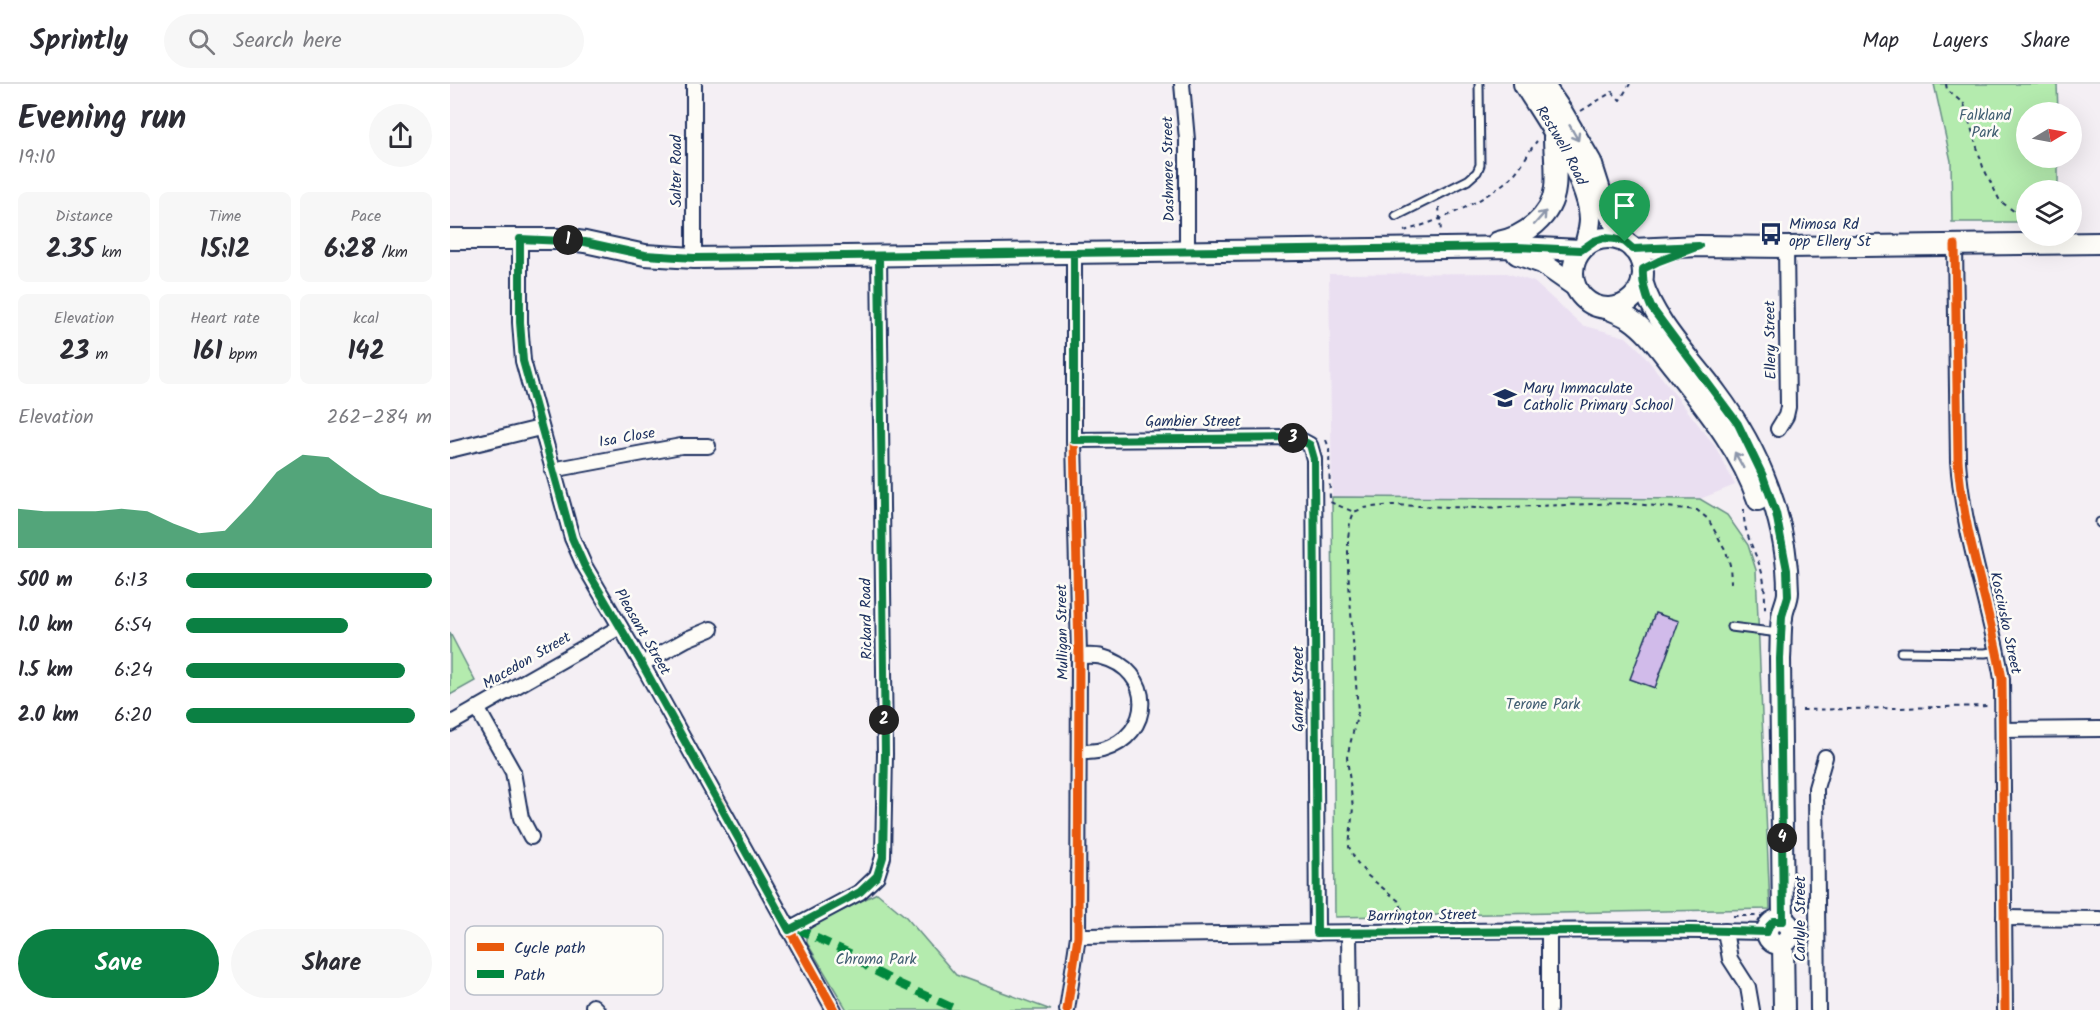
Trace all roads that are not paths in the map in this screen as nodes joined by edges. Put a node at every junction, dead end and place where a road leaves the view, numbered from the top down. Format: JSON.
{"nodes":[{"id":1,"x":694,"y":84,"type":"edge"},
{"id":2,"x":1182,"y":84,"type":"edge"},
{"id":3,"x":1479,"y":84,"type":"edge"},
{"id":4,"x":1524,"y":84,"type":"edge"},
{"id":5,"x":1543,"y":84,"type":"edge"},
{"id":6,"x":1549,"y":135,"type":"junction"},
{"id":7,"x":1396,"y":216,"type":"dead end"},
{"id":8,"x":450,"y":239,"type":"edge"},
{"id":9,"x":520,"y":239,"type":"junction"},
{"id":10,"x":2100,"y":243,"type":"edge"},
{"id":11,"x":1955,"y":245,"type":"junction"},
{"id":12,"x":1629,"y":246,"type":"junction"},
{"id":13,"x":1699,"y":246,"type":"junction"},
{"id":14,"x":1786,"y":247,"type":"junction"},
{"id":15,"x":1497,"y":248,"type":"junction"},
{"id":16,"x":1583,"y":248,"type":"junction"},
{"id":17,"x":1469,"y":249,"type":"junction"},
{"id":18,"x":1074,"y":253,"type":"junction"},
{"id":19,"x":1187,"y":253,"type":"junction"},
{"id":20,"x":879,"y":256,"type":"junction"},
{"id":21,"x":694,"y":258,"type":"junction"},
{"id":22,"x":1642,"y":275,"type":"junction"},
{"id":23,"x":1575,"y":286,"type":"junction"},
{"id":24,"x":1609,"y":309,"type":"junction"},
{"id":25,"x":540,"y":428,"type":"junction"},
{"id":26,"x":1778,"y":429,"type":"dead end"},
{"id":27,"x":1074,"y":440,"type":"junction"},
{"id":28,"x":1310,"y":445,"type":"joint"},
{"id":29,"x":708,"y":446,"type":"dead end"},
{"id":30,"x":450,"y":450,"type":"edge"},
{"id":31,"x":552,"y":470,"type":"junction"},
{"id":32,"x":620,"y":627,"type":"junction"},
{"id":33,"x":1731,"y":627,"type":"dead end"},
{"id":34,"x":1776,"y":627,"type":"junction"},
{"id":35,"x":711,"y":629,"type":"dead end"},
{"id":36,"x":1998,"y":651,"type":"junction"},
{"id":37,"x":1901,"y":652,"type":"dead end"},
{"id":38,"x":1079,"y":656,"type":"junction"},
{"id":39,"x":642,"y":664,"type":"junction"},
{"id":40,"x":477,"y":708,"type":"junction"},
{"id":41,"x":450,"y":724,"type":"edge"},
{"id":42,"x":2100,"y":729,"type":"edge"},
{"id":43,"x":2004,"y":730,"type":"junction"},
{"id":44,"x":1079,"y":752,"type":"junction"},
{"id":45,"x":1825,"y":757,"type":"dead end"},
{"id":46,"x":531,"y":837,"type":"dead end"},
{"id":47,"x":2004,"y":918,"type":"junction"},
{"id":48,"x":2100,"y":919,"type":"edge"},
{"id":49,"x":789,"y":930,"type":"junction"},
{"id":50,"x":1549,"y":931,"type":"junction"},
{"id":51,"x":1725,"y":931,"type":"junction"},
{"id":52,"x":1778,"y":932,"type":"junction"},
{"id":53,"x":1317,"y":933,"type":"junction"},
{"id":54,"x":1349,"y":933,"type":"junction"},
{"id":55,"x":1078,"y":936,"type":"junction"},
{"id":56,"x":834,"y":1010,"type":"edge"},
{"id":57,"x":1067,"y":1010,"type":"edge"},
{"id":58,"x":1350,"y":1010,"type":"edge"},
{"id":59,"x":1549,"y":1010,"type":"edge"},
{"id":60,"x":1752,"y":1010,"type":"edge"},
{"id":61,"x":1784,"y":1010,"type":"edge"},
{"id":62,"x":1818,"y":1010,"type":"edge"},
{"id":63,"x":2006,"y":1010,"type":"edge"}],
"edges":[{"from":1,"to":21,"type":"street","name":"Salter Road"},
{"from":2,"to":19,"type":"street","name":"Dashmere Street"},
{"from":3,"to":7,"type":"lane"},
{"from":4,"to":6,"type":"main road","name":"Restwell Road"},
{"from":5,"to":12,"type":"main road","name":"Restwell Road","one_way":true},
{"from":6,"to":16,"type":"main road","name":"Restwell Road"},
{"from":17,"to":6,"type":"main road","one_way":true},
{"from":8,"to":9,"type":"main road"},
{"from":9,"to":21,"type":"main road"},
{"from":9,"to":25,"type":"street","name":"Pleasant Street"},
{"from":10,"to":11,"type":"main road"},
{"from":11,"to":14,"type":"main road"},
{"from":11,"to":36,"type":"street","name":"Kosciusko Street"},
{"from":12,"to":13,"type":"main road"},
{"from":12,"to":16,"type":"main road"},
{"from":12,"to":22,"type":"main road"},
{"from":13,"to":14,"type":"main road"},
{"from":13,"to":22,"type":"main road"},
{"from":14,"to":26,"type":"street","name":"Ellery Street"},
{"from":15,"to":16,"type":"main road"},
{"from":15,"to":17,"type":"main road"},
{"from":15,"to":23,"type":"main road"},
{"from":16,"to":23,"type":"main road"},
{"from":17,"to":19,"type":"main road"},
{"from":18,"to":19,"type":"main road"},
{"from":18,"to":20,"type":"main road"},
{"from":18,"to":27,"type":"street","name":"Mulligan Street"},
{"from":20,"to":21,"type":"main road"},
{"from":20,"to":49,"type":"street","name":"Rickard Road"},
{"from":22,"to":24,"type":"main road"},
{"from":22,"to":34,"type":"main road"},
{"from":23,"to":24,"type":"main road"},
{"from":34,"to":24,"type":"main road","one_way":true},
{"from":25,"to":30,"type":"street"},
{"from":25,"to":31,"type":"street","name":"Pleasant Street"},
{"from":27,"to":28,"type":"street","name":"Gambier Street"},
{"from":27,"to":38,"type":"street","name":"Mulligan Street"},
{"from":28,"to":53,"type":"street","name":"Garnet Street"},
{"from":29,"to":31,"type":"street","name":"Isa Close"},
{"from":31,"to":32,"type":"street","name":"Pleasant Street"},
{"from":32,"to":39,"type":"street","name":"Pleasant Street"},
{"from":32,"to":40,"type":"street","name":"Macedon Street"},
{"from":33,"to":34,"type":"lane"},
{"from":34,"to":52,"type":"main road"},
{"from":35,"to":39,"type":"street"},
{"from":36,"to":37,"type":"lane"},
{"from":36,"to":43,"type":"street","name":"Kosciusko Street"},
{"from":38,"to":44,"type":"street","name":"Mulligan Street"},
{"from":38,"to":44,"type":"street"},
{"from":39,"to":49,"type":"street","name":"Pleasant Street"},
{"from":40,"to":41,"type":"street","name":"Macedon Street"},
{"from":40,"to":46,"type":"street"},
{"from":42,"to":43,"type":"street"},
{"from":43,"to":47,"type":"street","name":"Kosciusko Street"},
{"from":44,"to":55,"type":"street","name":"Mulligan Street"},
{"from":45,"to":62,"type":"street","name":"Carlyle Street"},
{"from":47,"to":48,"type":"street"},
{"from":47,"to":63,"type":"street","name":"Kosciusko Street"},
{"from":49,"to":56,"type":"street","name":"Pleasant Street"},
{"from":50,"to":51,"type":"street","name":"Barrington Street"},
{"from":50,"to":54,"type":"street","name":"Barrington Street"},
{"from":50,"to":59,"type":"street"},
{"from":51,"to":52,"type":"street","name":"Barrington Street"},
{"from":51,"to":60,"type":"street"},
{"from":52,"to":61,"type":"main road"},
{"from":53,"to":54,"type":"street","name":"Barrington Street"},
{"from":53,"to":55,"type":"street","name":"Barrington Street"},
{"from":54,"to":58,"type":"street"},
{"from":55,"to":57,"type":"street","name":"Mulligan Street"}]}
